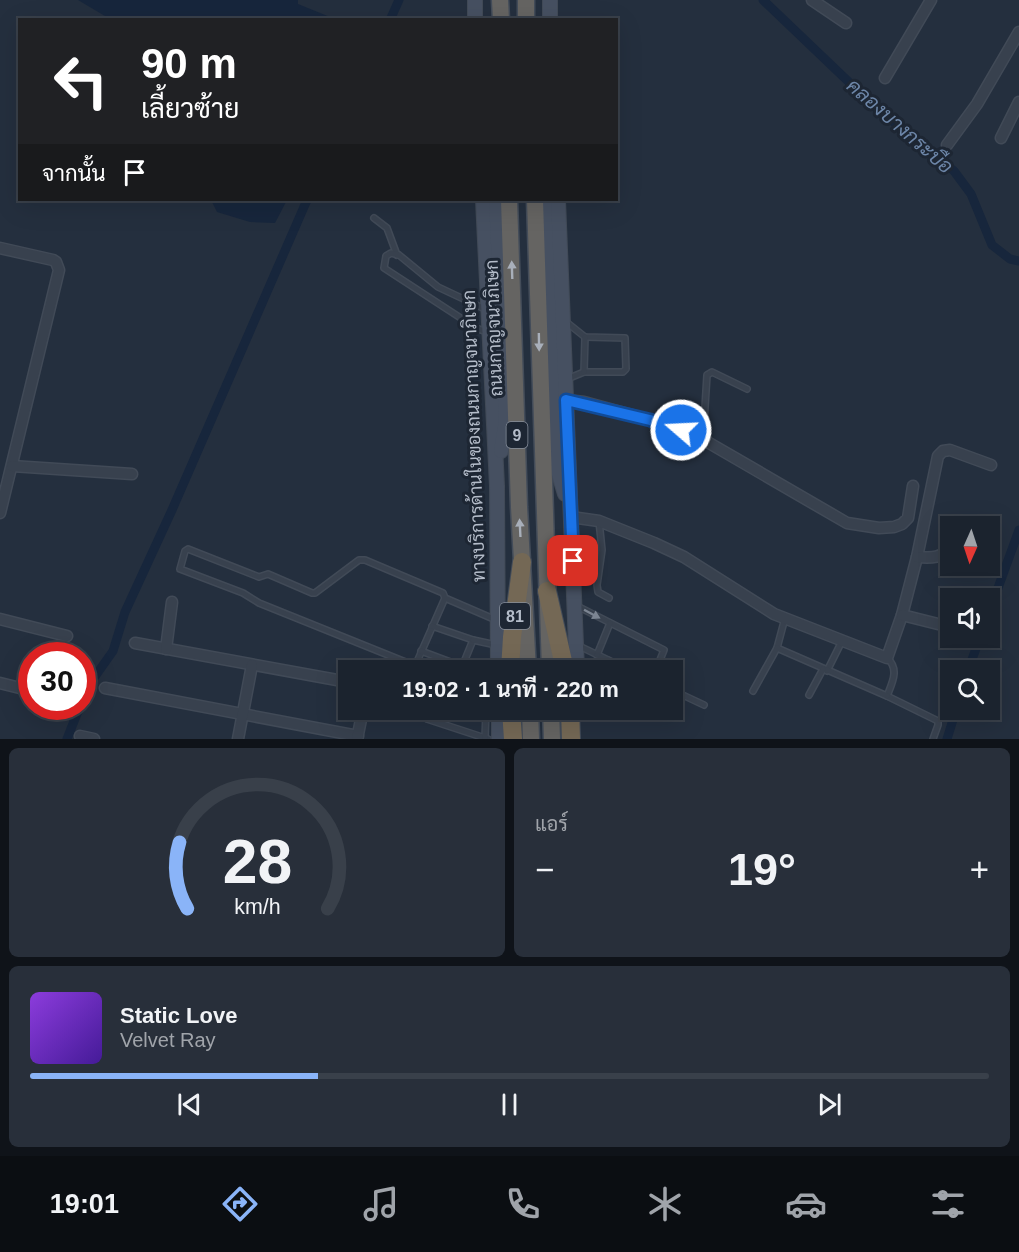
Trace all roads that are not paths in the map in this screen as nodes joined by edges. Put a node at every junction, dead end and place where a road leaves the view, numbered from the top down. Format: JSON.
{"nodes":[{"id":1,"x":475,"y":0,"type":"edge"},
{"id":2,"x":500,"y":0,"type":"edge"},
{"id":3,"x":526,"y":0,"type":"edge"},
{"id":4,"x":550,"y":0,"type":"edge"},
{"id":5,"x":812,"y":0,"type":"edge"},
{"id":6,"x":931,"y":0,"type":"edge"},
{"id":7,"x":476,"y":18,"type":"edge"},
{"id":8,"x":501,"y":18,"type":"edge"},
{"id":9,"x":526,"y":18,"type":"edge"},
{"id":10,"x":550,"y":18,"type":"edge"},
{"id":11,"x":846,"y":23,"type":"dead end"},
{"id":12,"x":1019,"y":32,"type":"edge"},
{"id":13,"x":885,"y":78,"type":"dead end"},
{"id":14,"x":1019,"y":102,"type":"edge"},
{"id":15,"x":1001,"y":138,"type":"dead end"},
{"id":16,"x":947,"y":145,"type":"dead end"},
{"id":17,"x":483,"y":201,"type":"edge"},
{"id":18,"x":496,"y":201,"type":"edge"},
{"id":19,"x":509,"y":201,"type":"edge"},
{"id":20,"x":535,"y":201,"type":"edge"},
{"id":21,"x":547,"y":201,"type":"edge"},
{"id":22,"x":558,"y":201,"type":"edge"},
{"id":23,"x":374,"y":218,"type":"dead end"},
{"id":24,"x":0,"y":248,"type":"edge"},
{"id":25,"x":396,"y":255,"type":"junction"},
{"id":26,"x":488,"y":310,"type":"junction"},
{"id":27,"x":562,"y":318,"type":"junction"},
{"id":28,"x":489,"y":334,"type":"junction"},
{"id":29,"x":585,"y":337,"type":"junction"},
{"id":30,"x":584,"y":372,"type":"junction"},
{"id":31,"x":565,"y":380,"type":"junction"},
{"id":32,"x":747,"y":389,"type":"dead end"},
{"id":33,"x":516,"y":390,"type":"junction"},
{"id":34,"x":566,"y":400,"type":"junction"},
{"id":35,"x":506,"y":420,"type":"junction"},
{"id":36,"x":704,"y":439,"type":"junction"},
{"id":37,"x":991,"y":465,"type":"dead end"},
{"id":38,"x":12,"y":466,"type":"junction"},
{"id":39,"x":132,"y":474,"type":"dead end"},
{"id":40,"x":497,"y":486,"type":"junction"},
{"id":41,"x":913,"y":486,"type":"dead end"},
{"id":42,"x":3,"y":492,"type":"edge"},
{"id":43,"x":0,"y":513,"type":"edge"},
{"id":44,"x":571,"y":515,"type":"junction"},
{"id":45,"x":599,"y":521,"type":"junction"},
{"id":46,"x":940,"y":555,"type":"edge"},
{"id":47,"x":916,"y":557,"type":"junction"},
{"id":48,"x":522,"y":562,"type":"junction"},
{"id":49,"x":547,"y":591,"type":"junction"},
{"id":50,"x":445,"y":598,"type":"junction"},
{"id":51,"x":609,"y":598,"type":"dead end"},
{"id":52,"x":172,"y":602,"type":"dead end"},
{"id":53,"x":575,"y":605,"type":"junction"},
{"id":54,"x":902,"y":615,"type":"junction"},
{"id":55,"x":785,"y":617,"type":"junction"},
{"id":56,"x":0,"y":619,"type":"edge"},
{"id":57,"x":498,"y":621,"type":"junction"},
{"id":58,"x":610,"y":623,"type":"junction"},
{"id":59,"x":938,"y":624,"type":"dead end"},
{"id":60,"x":432,"y":626,"type":"junction"},
{"id":61,"x":67,"y":636,"type":"dead end"},
{"id":62,"x":473,"y":640,"type":"junction"},
{"id":63,"x":843,"y":640,"type":"junction"},
{"id":64,"x":135,"y":643,"type":"dead end"},
{"id":65,"x":576,"y":645,"type":"junction"},
{"id":66,"x":498,"y":646,"type":"junction"},
{"id":67,"x":777,"y":648,"type":"junction"},
{"id":68,"x":166,"y":649,"type":"junction"},
{"id":69,"x":421,"y":651,"type":"junction"},
{"id":70,"x":597,"y":655,"type":"junction"},
{"id":71,"x":887,"y":658,"type":"junction"},
{"id":72,"x":444,"y":660,"type":"edge"},
{"id":73,"x":465,"y":660,"type":"edge"},
{"id":74,"x":498,"y":660,"type":"edge"},
{"id":75,"x":511,"y":660,"type":"edge"},
{"id":76,"x":527,"y":660,"type":"edge"},
{"id":77,"x":550,"y":660,"type":"edge"},
{"id":78,"x":562,"y":660,"type":"edge"},
{"id":79,"x":577,"y":660,"type":"edge"},
{"id":80,"x":608,"y":660,"type":"edge"},
{"id":81,"x":660,"y":660,"type":"edge"},
{"id":82,"x":252,"y":664,"type":"junction"},
{"id":83,"x":825,"y":670,"type":"junction"},
{"id":84,"x":338,"y":680,"type":"edge"},
{"id":85,"x":0,"y":683,"type":"edge"},
{"id":86,"x":18,"y":688,"type":"edge"},
{"id":87,"x":105,"y":688,"type":"dead end"},
{"id":88,"x":753,"y":691,"type":"dead end"},
{"id":89,"x":683,"y":695,"type":"edge"},
{"id":90,"x":809,"y":695,"type":"dead end"},
{"id":91,"x":887,"y":696,"type":"junction"},
{"id":92,"x":704,"y":705,"type":"dead end"},
{"id":93,"x":243,"y":715,"type":"junction"},
{"id":94,"x":361,"y":720,"type":"edge"},
{"id":95,"x":430,"y":720,"type":"edge"},
{"id":96,"x":489,"y":720,"type":"edge"},
{"id":97,"x":493,"y":720,"type":"edge"},
{"id":98,"x":512,"y":720,"type":"edge"},
{"id":99,"x":530,"y":720,"type":"edge"},
{"id":100,"x":551,"y":720,"type":"edge"},
{"id":101,"x":570,"y":720,"type":"edge"},
{"id":102,"x":579,"y":720,"type":"edge"},
{"id":103,"x":80,"y":736,"type":"dead end"},
{"id":104,"x":358,"y":737,"type":"edge"},
{"id":105,"x":486,"y":738,"type":"edge"},
{"id":106,"x":94,"y":739,"type":"edge"},
{"id":107,"x":238,"y":739,"type":"edge"},
{"id":108,"x":499,"y":739,"type":"edge"},
{"id":109,"x":513,"y":739,"type":"edge"},
{"id":110,"x":531,"y":739,"type":"edge"},
{"id":111,"x":552,"y":739,"type":"edge"},
{"id":112,"x":571,"y":739,"type":"edge"},
{"id":113,"x":579,"y":739,"type":"edge"},
{"id":114,"x":933,"y":739,"type":"edge"}],
"edges":[{"from":1,"to":7,"type":"main road"},
{"from":2,"to":8,"type":"highway"},
{"from":3,"to":9,"type":"highway"},
{"from":4,"to":10,"type":"main road"},
{"from":5,"to":11,"type":"street"},
{"from":6,"to":13,"type":"street"},
{"from":12,"to":16,"type":"street"},
{"from":14,"to":15,"type":"street"},
{"from":17,"to":26,"type":"main road","name":"ทางบริการด้านในของถนนกาญจนาภิเษก"},
{"from":18,"to":35,"type":"main road"},
{"from":33,"to":19,"type":"highway","name":"ถนนกาญจนาภิเษก","number":"9","one_way":true},
{"from":20,"to":49,"type":"highway","number":"9","one_way":true},
{"from":21,"to":44,"type":"main road"},
{"from":22,"to":27,"type":"main road"},
{"from":23,"to":25,"type":"lane"},
{"from":24,"to":38,"type":"street"},
{"from":25,"to":26,"type":"lane"},
{"from":25,"to":28,"type":"lane"},
{"from":26,"to":28,"type":"main road","name":"ทางบริการด้านในของถนนกาญจนาภิเษก"},
{"from":27,"to":29,"type":"lane"},
{"from":27,"to":31,"type":"main road"},
{"from":28,"to":40,"type":"main road","name":"ทางบริการด้านในของถนนกาญจนาภิเษก"},
{"from":29,"to":30,"type":"lane"},
{"from":29,"to":30,"type":"lane"},
{"from":30,"to":31,"type":"lane"},
{"from":31,"to":34,"type":"main road"},
{"from":32,"to":36,"type":"lane"},
{"from":33,"to":35,"type":"highway"},
{"from":48,"to":33,"type":"highway","name":"ถนนกาญจนาภิเษก","number":"9","one_way":true},
{"from":34,"to":36,"type":"street"},
{"from":34,"to":44,"type":"main road"},
{"from":35,"to":40,"type":"main road"},
{"from":36,"to":41,"type":"street"},
{"from":37,"to":47,"type":"street"},
{"from":38,"to":39,"type":"street"},
{"from":38,"to":42,"type":"street"},
{"from":40,"to":57,"type":"main road","name":"ทางบริการด้านในของถนนกาญจนาภิเษก"},
{"from":42,"to":43,"type":"street"},
{"from":44,"to":45,"type":"street"},
{"from":44,"to":53,"type":"main road"},
{"from":45,"to":51,"type":"lane"},
{"from":45,"to":55,"type":"street"},
{"from":46,"to":47,"type":"street"},
{"from":47,"to":54,"type":"street"},
{"from":48,"to":75,"type":"highway","number":"81"},
{"from":48,"to":76,"type":"highway","name":"ถนนกาญจนาภิเษก","number":"9"},
{"from":49,"to":77,"type":"highway","number":"9"},
{"from":49,"to":78,"type":"highway","number":"81"},
{"from":50,"to":57,"type":"lane"},
{"from":50,"to":60,"type":"lane"},
{"from":50,"to":69,"type":"lane"},
{"from":52,"to":68,"type":"street"},
{"from":53,"to":58,"type":"lane","one_way":true},
{"from":53,"to":65,"type":"main road"},
{"from":54,"to":59,"type":"street"},
{"from":54,"to":71,"type":"street"},
{"from":55,"to":63,"type":"street"},
{"from":55,"to":67,"type":"lane"},
{"from":56,"to":61,"type":"street"},
{"from":57,"to":66,"type":"main road","name":"ทางบริการด้านในของถนนกาญจนาภิเษก"},
{"from":58,"to":70,"type":"lane"},
{"from":58,"to":81,"type":"lane"},
{"from":60,"to":62,"type":"lane"},
{"from":60,"to":69,"type":"lane"},
{"from":62,"to":66,"type":"lane"},
{"from":62,"to":73,"type":"lane"},
{"from":63,"to":71,"type":"street"},
{"from":63,"to":83,"type":"lane"},
{"from":64,"to":68,"type":"street"},
{"from":65,"to":70,"type":"lane"},
{"from":65,"to":79,"type":"main road"},
{"from":66,"to":74,"type":"main road","name":"ทางบริการด้านในของถนนกาญจนาภิเษก"},
{"from":67,"to":83,"type":"lane"},
{"from":67,"to":88,"type":"lane"},
{"from":68,"to":82,"type":"street"},
{"from":69,"to":72,"type":"lane"},
{"from":70,"to":80,"type":"lane"},
{"from":71,"to":91,"type":"lane"},
{"from":82,"to":84,"type":"street"},
{"from":82,"to":93,"type":"street"},
{"from":83,"to":90,"type":"lane"},
{"from":83,"to":91,"type":"lane"},
{"from":85,"to":86,"type":"street"},
{"from":87,"to":93,"type":"street"},
{"from":89,"to":92,"type":"lane"},
{"from":91,"to":114,"type":"lane"},
{"from":93,"to":104,"type":"street"},
{"from":93,"to":107,"type":"street"},
{"from":94,"to":104,"type":"street"},
{"from":95,"to":105,"type":"lane"},
{"from":96,"to":105,"type":"lane"},
{"from":97,"to":108,"type":"main road"},
{"from":98,"to":109,"type":"highway"},
{"from":99,"to":110,"type":"highway"},
{"from":100,"to":111,"type":"highway"},
{"from":101,"to":112,"type":"highway"},
{"from":102,"to":113,"type":"main road"},
{"from":103,"to":106,"type":"street"}]}
